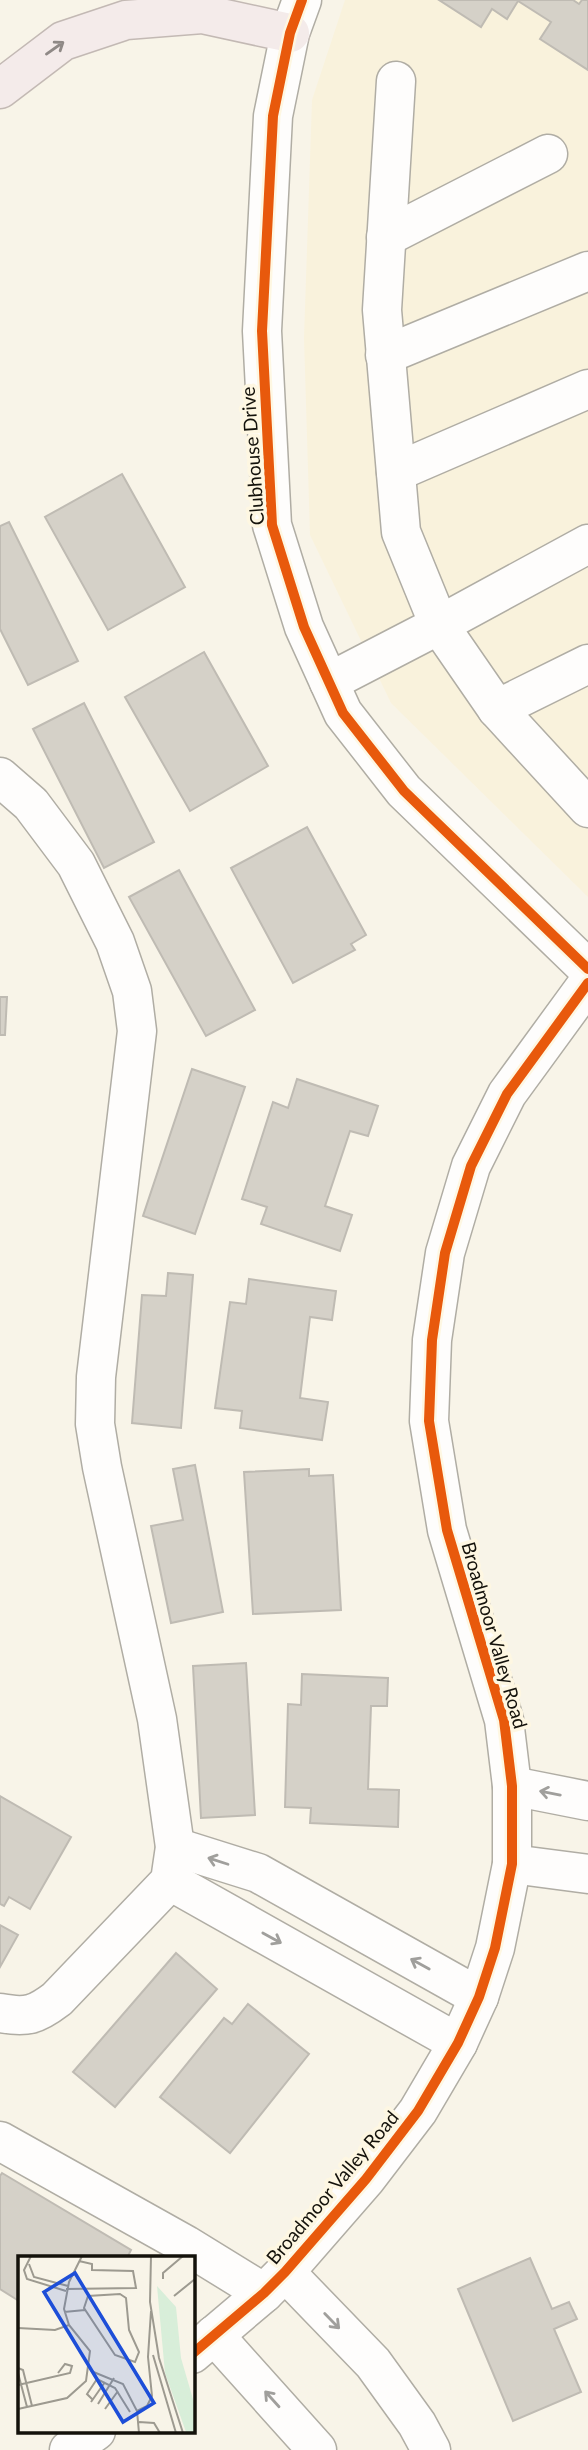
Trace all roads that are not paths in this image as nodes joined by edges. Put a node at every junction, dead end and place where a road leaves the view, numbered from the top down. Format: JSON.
{"nodes":[{"id":1,"x":296,"y":17,"type":"edge"},
{"id":2,"x":396,"y":81,"type":"dead end"},
{"id":3,"x":0,"y":89,"type":"edge"},
{"id":4,"x":548,"y":154,"type":"dead end"},
{"id":5,"x":386,"y":236,"type":"junction"},
{"id":6,"x":588,"y":271,"type":"edge"},
{"id":7,"x":385,"y":355,"type":"junction"},
{"id":8,"x":588,"y":390,"type":"edge"},
{"id":9,"x":396,"y":472,"type":"junction"},
{"id":10,"x":588,"y":544,"type":"edge"},
{"id":11,"x":439,"y":625,"type":"junction"},
{"id":12,"x":588,"y":664,"type":"edge"},
{"id":13,"x":328,"y":682,"type":"junction"},
{"id":14,"x":497,"y":709,"type":"junction"},
{"id":15,"x":0,"y":777,"type":"edge"},
{"id":16,"x":588,"y":808,"type":"edge"},
{"id":17,"x":588,"y":969,"type":"edge"},
{"id":18,"x":588,"y":984,"type":"edge"},
{"id":19,"x":512,"y":1786,"type":"junction"},
{"id":20,"x":588,"y":1801,"type":"edge"},
{"id":21,"x":172,"y":1864,"type":"junction"},
{"id":22,"x":512,"y":1864,"type":"junction"},
{"id":23,"x":588,"y":1874,"type":"edge"},
{"id":24,"x":479,"y":1997,"type":"junction"},
{"id":25,"x":0,"y":2013,"type":"edge"},
{"id":26,"x":458,"y":2043,"type":"junction"},
{"id":27,"x":0,"y":2141,"type":"edge"},
{"id":28,"x":274,"y":2283,"type":"junction"},
{"id":29,"x":203,"y":2345,"type":"edge"},
{"id":30,"x":95,"y":2432,"type":"edge"},
{"id":31,"x":69,"y":2450,"type":"edge"},
{"id":32,"x":317,"y":2450,"type":"edge"},
{"id":33,"x":431,"y":2450,"type":"edge"}],
"edges":[{"from":3,"to":1,"type":"highway","one_way":true},
{"from":1,"to":13,"type":"street","name":"Clubhouse Drive"},
{"from":2,"to":5,"type":"street"},
{"from":4,"to":5,"type":"street"},
{"from":5,"to":7,"type":"street"},
{"from":6,"to":7,"type":"street"},
{"from":7,"to":9,"type":"street"},
{"from":8,"to":9,"type":"street"},
{"from":9,"to":11,"type":"street"},
{"from":10,"to":11,"type":"street"},
{"from":11,"to":13,"type":"street"},
{"from":11,"to":14,"type":"street"},
{"from":12,"to":14,"type":"street"},
{"from":13,"to":17,"type":"street","name":"Clubhouse Drive"},
{"from":14,"to":16,"type":"street"},
{"from":15,"to":21,"type":"street"},
{"from":18,"to":19,"type":"street","name":"Broadmoor Valley Road"},
{"from":20,"to":19,"type":"street","one_way":true},
{"from":19,"to":22,"type":"street","name":"Broadmoor Valley Road"},
{"from":24,"to":21,"type":"street","one_way":true},
{"from":21,"to":25,"type":"street"},
{"from":21,"to":26,"type":"street","one_way":true},
{"from":22,"to":23,"type":"street"},
{"from":22,"to":24,"type":"street","name":"Broadmoor Valley Road"},
{"from":24,"to":26,"type":"street","name":"Broadmoor Valley Road"},
{"from":26,"to":28,"type":"street","name":"Broadmoor Valley Road"},
{"from":27,"to":28,"type":"street"},
{"from":28,"to":29,"type":"street","name":"Broadmoor Valley Road"},
{"from":28,"to":33,"type":"street","one_way":true},
{"from":32,"to":29,"type":"street","one_way":true},
{"from":30,"to":31,"type":"street"}]}
